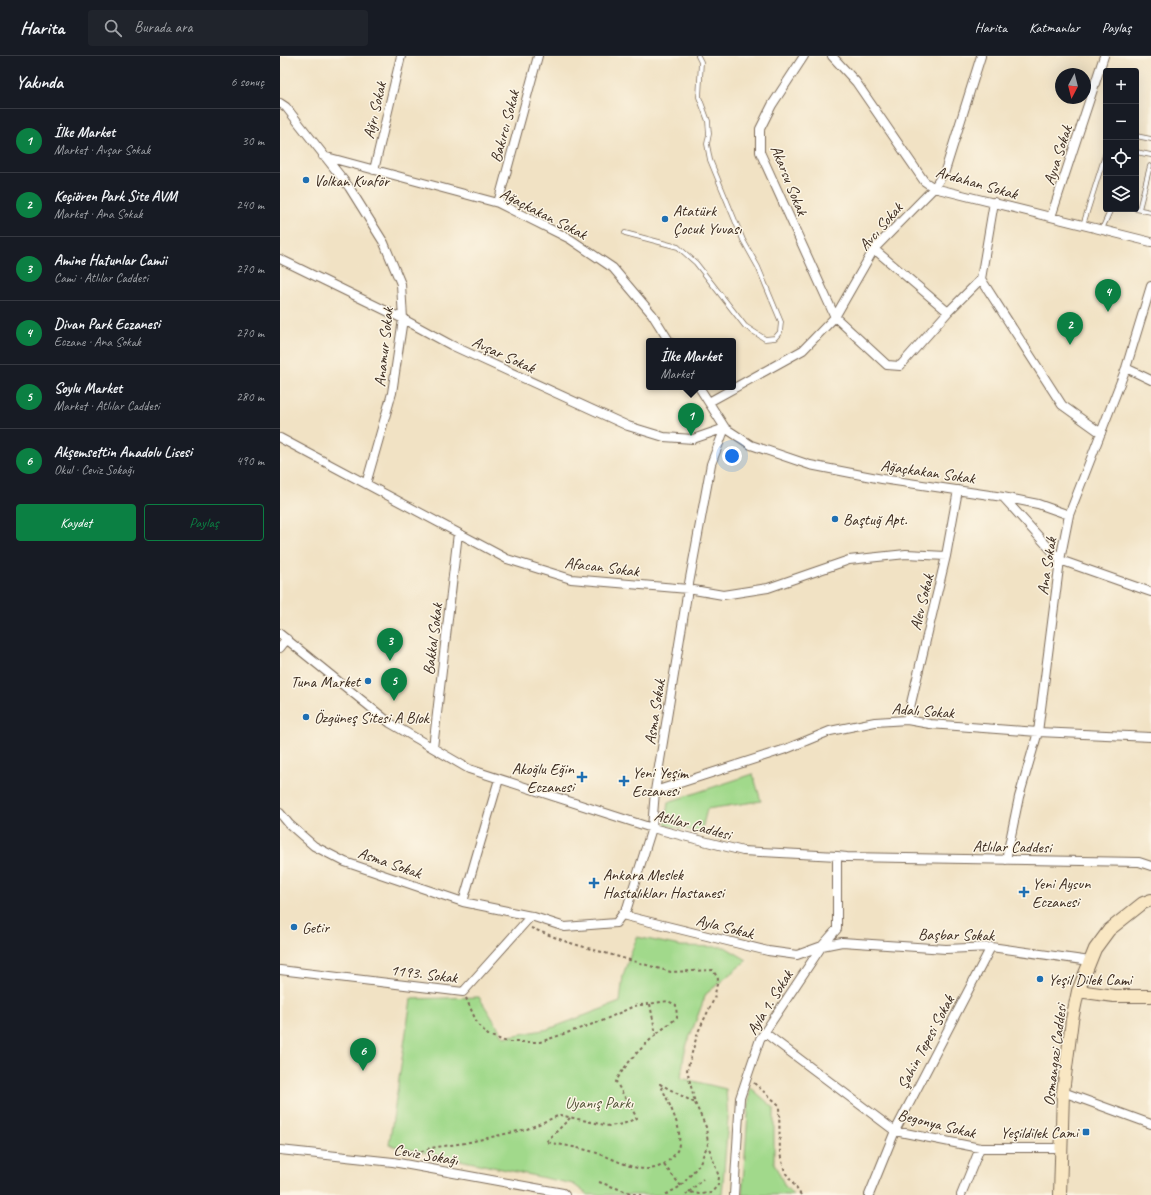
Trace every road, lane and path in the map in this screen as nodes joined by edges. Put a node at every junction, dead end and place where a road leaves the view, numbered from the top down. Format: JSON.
{"nodes":[{"id":1,"x":401,"y":56,"type":"edge"},
{"id":2,"x":538,"y":56,"type":"edge"},
{"id":3,"x":698,"y":56,"type":"edge"},
{"id":4,"x":804,"y":56,"type":"edge"},
{"id":5,"x":832,"y":56,"type":"edge"},
{"id":6,"x":981,"y":56,"type":"edge"},
{"id":7,"x":1104,"y":56,"type":"edge"},
{"id":8,"x":280,"y":103,"type":"edge"},
{"id":9,"x":1139,"y":137,"type":"edge"},
{"id":10,"x":1151,"y":139,"type":"edge"},
{"id":11,"x":1139,"y":152,"type":"edge"},
{"id":12,"x":1151,"y":154,"type":"edge"},
{"id":13,"x":323,"y":156,"type":"junction"},
{"id":14,"x":1103,"y":162,"type":"edge"},
{"id":15,"x":1150,"y":166,"type":"dead end"},
{"id":16,"x":374,"y":170,"type":"junction"},
{"id":17,"x":934,"y":188,"type":"junction"},
{"id":18,"x":994,"y":202,"type":"junction"},
{"id":19,"x":1139,"y":202,"type":"edge"},
{"id":20,"x":498,"y":203,"type":"junction"},
{"id":21,"x":1139,"y":209,"type":"edge"},
{"id":22,"x":1110,"y":212,"type":"edge"},
{"id":23,"x":1151,"y":212,"type":"edge"},
{"id":24,"x":1051,"y":217,"type":"junction"},
{"id":25,"x":1083,"y":225,"type":"junction"},
{"id":26,"x":1102,"y":230,"type":"junction"},
{"id":27,"x":625,"y":233,"type":"dead end"},
{"id":28,"x":1151,"y":242,"type":"edge"},
{"id":29,"x":874,"y":249,"type":"junction"},
{"id":30,"x":280,"y":259,"type":"edge"},
{"id":31,"x":981,"y":279,"type":"junction"},
{"id":32,"x":1151,"y":286,"type":"edge"},
{"id":33,"x":948,"y":312,"type":"junction"},
{"id":34,"x":835,"y":317,"type":"junction"},
{"id":35,"x":402,"y":319,"type":"junction"},
{"id":36,"x":667,"y":338,"type":"edge"},
{"id":37,"x":1126,"y":368,"type":"junction"},
{"id":38,"x":1151,"y":380,"type":"edge"},
{"id":39,"x":736,"y":387,"type":"edge"},
{"id":40,"x":701,"y":390,"type":"edge"},
{"id":41,"x":730,"y":390,"type":"edge"},
{"id":42,"x":708,"y":402,"type":"junction"},
{"id":43,"x":725,"y":428,"type":"junction"},
{"id":44,"x":1101,"y":434,"type":"junction"},
{"id":45,"x":280,"y":438,"type":"edge"},
{"id":46,"x":366,"y":484,"type":"junction"},
{"id":47,"x":958,"y":490,"type":"junction"},
{"id":48,"x":1003,"y":497,"type":"junction"},
{"id":49,"x":1069,"y":515,"type":"junction"},
{"id":50,"x":458,"y":534,"type":"junction"},
{"id":51,"x":946,"y":556,"type":"junction"},
{"id":52,"x":1060,"y":560,"type":"junction"},
{"id":53,"x":688,"y":589,"type":"junction"},
{"id":54,"x":1151,"y":592,"type":"edge"},
{"id":55,"x":284,"y":637,"type":"edge"},
{"id":56,"x":280,"y":648,"type":"edge"},
{"id":57,"x":906,"y":720,"type":"junction"},
{"id":58,"x":1038,"y":732,"type":"junction"},
{"id":59,"x":1151,"y":737,"type":"edge"},
{"id":60,"x":433,"y":748,"type":"junction"},
{"id":61,"x":499,"y":779,"type":"junction"},
{"id":62,"x":655,"y":791,"type":"junction"},
{"id":63,"x":280,"y":813,"type":"edge"},
{"id":64,"x":652,"y":828,"type":"junction"},
{"id":65,"x":837,"y":856,"type":"junction"},
{"id":66,"x":1006,"y":860,"type":"junction"},
{"id":67,"x":1151,"y":866,"type":"edge"},
{"id":68,"x":1151,"y":900,"type":"edge"},
{"id":69,"x":463,"y":902,"type":"junction"},
{"id":70,"x":622,"y":915,"type":"junction"},
{"id":71,"x":531,"y":916,"type":"junction"},
{"id":72,"x":523,"y":925,"type":"junction"},
{"id":73,"x":822,"y":946,"type":"junction"},
{"id":74,"x":991,"y":947,"type":"junction"},
{"id":75,"x":1090,"y":961,"type":"junction"},
{"id":76,"x":280,"y":970,"type":"edge"},
{"id":77,"x":1078,"y":991,"type":"junction"},
{"id":78,"x":463,"y":992,"type":"junction"},
{"id":79,"x":1151,"y":996,"type":"edge"},
{"id":80,"x":650,"y":1004,"type":"junction"},
{"id":81,"x":765,"y":1033,"type":"junction"},
{"id":82,"x":656,"y":1035,"type":"junction"},
{"id":83,"x":747,"y":1078,"type":"junction"},
{"id":84,"x":1063,"y":1092,"type":"junction"},
{"id":85,"x":695,"y":1103,"type":"junction"},
{"id":86,"x":571,"y":1118,"type":"junction"},
{"id":87,"x":1151,"y":1124,"type":"edge"},
{"id":88,"x":895,"y":1131,"type":"junction"},
{"id":89,"x":708,"y":1144,"type":"junction"},
{"id":90,"x":980,"y":1148,"type":"junction"},
{"id":91,"x":1061,"y":1148,"type":"junction"},
{"id":92,"x":280,"y":1150,"type":"edge"},
{"id":93,"x":393,"y":1162,"type":"junction"},
{"id":94,"x":664,"y":1165,"type":"junction"},
{"id":95,"x":703,"y":1179,"type":"dead end"},
{"id":96,"x":599,"y":1182,"type":"dead end"},
{"id":97,"x":681,"y":1186,"type":"junction"},
{"id":98,"x":689,"y":1192,"type":"junction"},
{"id":99,"x":565,"y":1195,"type":"edge"},
{"id":100,"x":640,"y":1195,"type":"edge"},
{"id":101,"x":665,"y":1195,"type":"edge"},
{"id":102,"x":686,"y":1195,"type":"edge"},
{"id":103,"x":700,"y":1195,"type":"edge"},
{"id":104,"x":734,"y":1195,"type":"edge"},
{"id":105,"x":801,"y":1195,"type":"edge"},
{"id":106,"x":869,"y":1195,"type":"edge"},
{"id":107,"x":961,"y":1195,"type":"edge"},
{"id":108,"x":1060,"y":1195,"type":"edge"}],
"edges":[{"from":1,"to":16,"type":"street","name":"Ağrı Sokak"},
{"from":2,"to":20,"type":"street","name":"Bakırcı Sokak"},
{"from":3,"to":27,"type":"lane"},
{"from":4,"to":34,"type":"street","name":"Akarsu Sokak"},
{"from":5,"to":17,"type":"street","name":"Ardahan Sokak"},
{"from":6,"to":17,"type":"street","name":"Avcı Sokak"},
{"from":7,"to":24,"type":"street","name":"Ayva Sokak"},
{"from":8,"to":13,"type":"street","name":"Anamur Sokak"},
{"from":9,"to":10,"type":"lane"},
{"from":11,"to":12,"type":"lane"},
{"from":13,"to":16,"type":"street","name":"Ağaçkakan Sokak"},
{"from":13,"to":35,"type":"street","name":"Anamur Sokak"},
{"from":14,"to":25,"type":"lane"},
{"from":15,"to":19,"type":"lane"},
{"from":16,"to":20,"type":"street","name":"Ağaçkakan Sokak"},
{"from":17,"to":18,"type":"street","name":"Ardahan Sokak"},
{"from":17,"to":29,"type":"street","name":"Avcı Sokak"},
{"from":18,"to":24,"type":"street","name":"Ardahan Sokak"},
{"from":18,"to":31,"type":"street"},
{"from":20,"to":36,"type":"street","name":"Ağaçkakan Sokak"},
{"from":21,"to":23,"type":"lane"},
{"from":22,"to":26,"type":"lane"},
{"from":24,"to":25,"type":"street","name":"Ardahan Sokak"},
{"from":25,"to":26,"type":"street","name":"Ardahan Sokak"},
{"from":26,"to":28,"type":"street","name":"Ardahan Sokak"},
{"from":29,"to":33,"type":"street"},
{"from":29,"to":34,"type":"street","name":"Avcı Sokak"},
{"from":30,"to":35,"type":"street","name":"Avşar Sokak"},
{"from":31,"to":33,"type":"street"},
{"from":31,"to":44,"type":"street"},
{"from":32,"to":37,"type":"street","name":"Ana Sokak"},
{"from":33,"to":34,"type":"street"},
{"from":34,"to":39,"type":"street","name":"Avcı Sokak"},
{"from":35,"to":43,"type":"street","name":"Avşar Sokak"},
{"from":35,"to":46,"type":"street","name":"Anamur Sokak"},
{"from":37,"to":38,"type":"street"},
{"from":37,"to":44,"type":"street","name":"Ana Sokak"},
{"from":40,"to":42,"type":"street","name":"Ağaçkakan Sokak"},
{"from":41,"to":42,"type":"street","name":"Avcı Sokak"},
{"from":42,"to":43,"type":"street","name":"Ağaçkakan Sokak"},
{"from":43,"to":47,"type":"street","name":"Ağaçkakan Sokak"},
{"from":43,"to":53,"type":"street","name":"Asma Sokak"},
{"from":44,"to":49,"type":"street","name":"Ana Sokak"},
{"from":45,"to":46,"type":"street","name":"Afacan Sokak"},
{"from":46,"to":50,"type":"street","name":"Afacan Sokak"},
{"from":47,"to":48,"type":"street","name":"Ağaçkakan Sokak"},
{"from":47,"to":51,"type":"street","name":"Alev Sokak"},
{"from":48,"to":49,"type":"street","name":"Ağaçkakan Sokak"},
{"from":48,"to":52,"type":"street"},
{"from":49,"to":52,"type":"street","name":"Ana Sokak"},
{"from":50,"to":53,"type":"street","name":"Afacan Sokak"},
{"from":50,"to":60,"type":"street","name":"Bakkal Sokak"},
{"from":51,"to":53,"type":"street","name":"Afacan Sokak"},
{"from":51,"to":57,"type":"street","name":"Alev Sokak"},
{"from":52,"to":54,"type":"street"},
{"from":52,"to":58,"type":"street","name":"Ana Sokak"},
{"from":53,"to":62,"type":"street","name":"Asma Sokak"},
{"from":55,"to":56,"type":"street"},
{"from":55,"to":60,"type":"street","name":"Atlılar Caddesi"},
{"from":57,"to":58,"type":"street","name":"Adalı Sokak"},
{"from":57,"to":62,"type":"street","name":"Adalı Sokak"},
{"from":58,"to":59,"type":"street","name":"Adalı Sokak"},
{"from":58,"to":66,"type":"street","name":"Ana Sokak"},
{"from":60,"to":61,"type":"street","name":"Atlılar Caddesi"},
{"from":61,"to":64,"type":"street","name":"Atlılar Caddesi"},
{"from":61,"to":69,"type":"street"},
{"from":62,"to":64,"type":"street","name":"Asma Sokak"},
{"from":63,"to":69,"type":"street","name":"Asma Sokak"},
{"from":64,"to":65,"type":"street","name":"Atlılar Caddesi"},
{"from":64,"to":70,"type":"street","name":"Asma Sokak"},
{"from":65,"to":66,"type":"street","name":"Atlılar Caddesi"},
{"from":65,"to":73,"type":"street","name":"Ayla 1. Sokak"},
{"from":66,"to":67,"type":"street","name":"Atlılar Caddesi"},
{"from":68,"to":75,"type":"main road","name":"Osmangazi Caddesi"},
{"from":69,"to":71,"type":"street","name":"Asma Sokak"},
{"from":70,"to":71,"type":"street","name":"Asma Sokak"},
{"from":70,"to":73,"type":"street","name":"Ayla Sokak"},
{"from":71,"to":72,"type":"street","name":"1193. Sokak"},
{"from":72,"to":78,"type":"street","name":"1193. Sokak"},
{"from":72,"to":85,"type":"path"},
{"from":73,"to":74,"type":"street","name":"Başbar Sokak"},
{"from":73,"to":81,"type":"street","name":"Ayla 1. Sokak"},
{"from":74,"to":75,"type":"street","name":"Başbar Sokak"},
{"from":74,"to":88,"type":"street","name":"Şahin Tepesi Sokak"},
{"from":75,"to":77,"type":"main road","name":"Osmangazi Caddesi"},
{"from":76,"to":78,"type":"street","name":"1193. Sokak"},
{"from":77,"to":79,"type":"main road"},
{"from":77,"to":84,"type":"main road","name":"Osmangazi Caddesi"},
{"from":78,"to":80,"type":"path"},
{"from":80,"to":82,"type":"path"},
{"from":80,"to":82,"type":"path"},
{"from":81,"to":83,"type":"street","name":"Ayla 1. Sokak"},
{"from":81,"to":88,"type":"street","name":"Begonya Sokak"},
{"from":82,"to":86,"type":"path"},
{"from":83,"to":104,"type":"street","name":"Ayla 1. Sokak"},
{"from":83,"to":105,"type":"path"},
{"from":84,"to":87,"type":"street"},
{"from":84,"to":91,"type":"main road","name":"Osmangazi Caddesi"},
{"from":85,"to":89,"type":"path"},
{"from":85,"to":94,"type":"path"},
{"from":86,"to":93,"type":"path"},
{"from":86,"to":94,"type":"path"},
{"from":88,"to":90,"type":"street","name":"Begonya Sokak"},
{"from":88,"to":106,"type":"street","name":"Şahin Tepesi Sokak"},
{"from":89,"to":97,"type":"path"},
{"from":89,"to":103,"type":"path"},
{"from":90,"to":91,"type":"street","name":"Begonya Sokak"},
{"from":90,"to":107,"type":"street"},
{"from":91,"to":108,"type":"main road","name":"Osmangazi Caddesi"},
{"from":92,"to":93,"type":"street","name":"Ceviz Sokağı"},
{"from":93,"to":99,"type":"street","name":"Ceviz Sokağı"},
{"from":94,"to":97,"type":"path"},
{"from":95,"to":98,"type":"path"},
{"from":96,"to":100,"type":"path"},
{"from":97,"to":101,"type":"path"},
{"from":98,"to":102,"type":"path"},
{"from":98,"to":103,"type":"path"}]}
